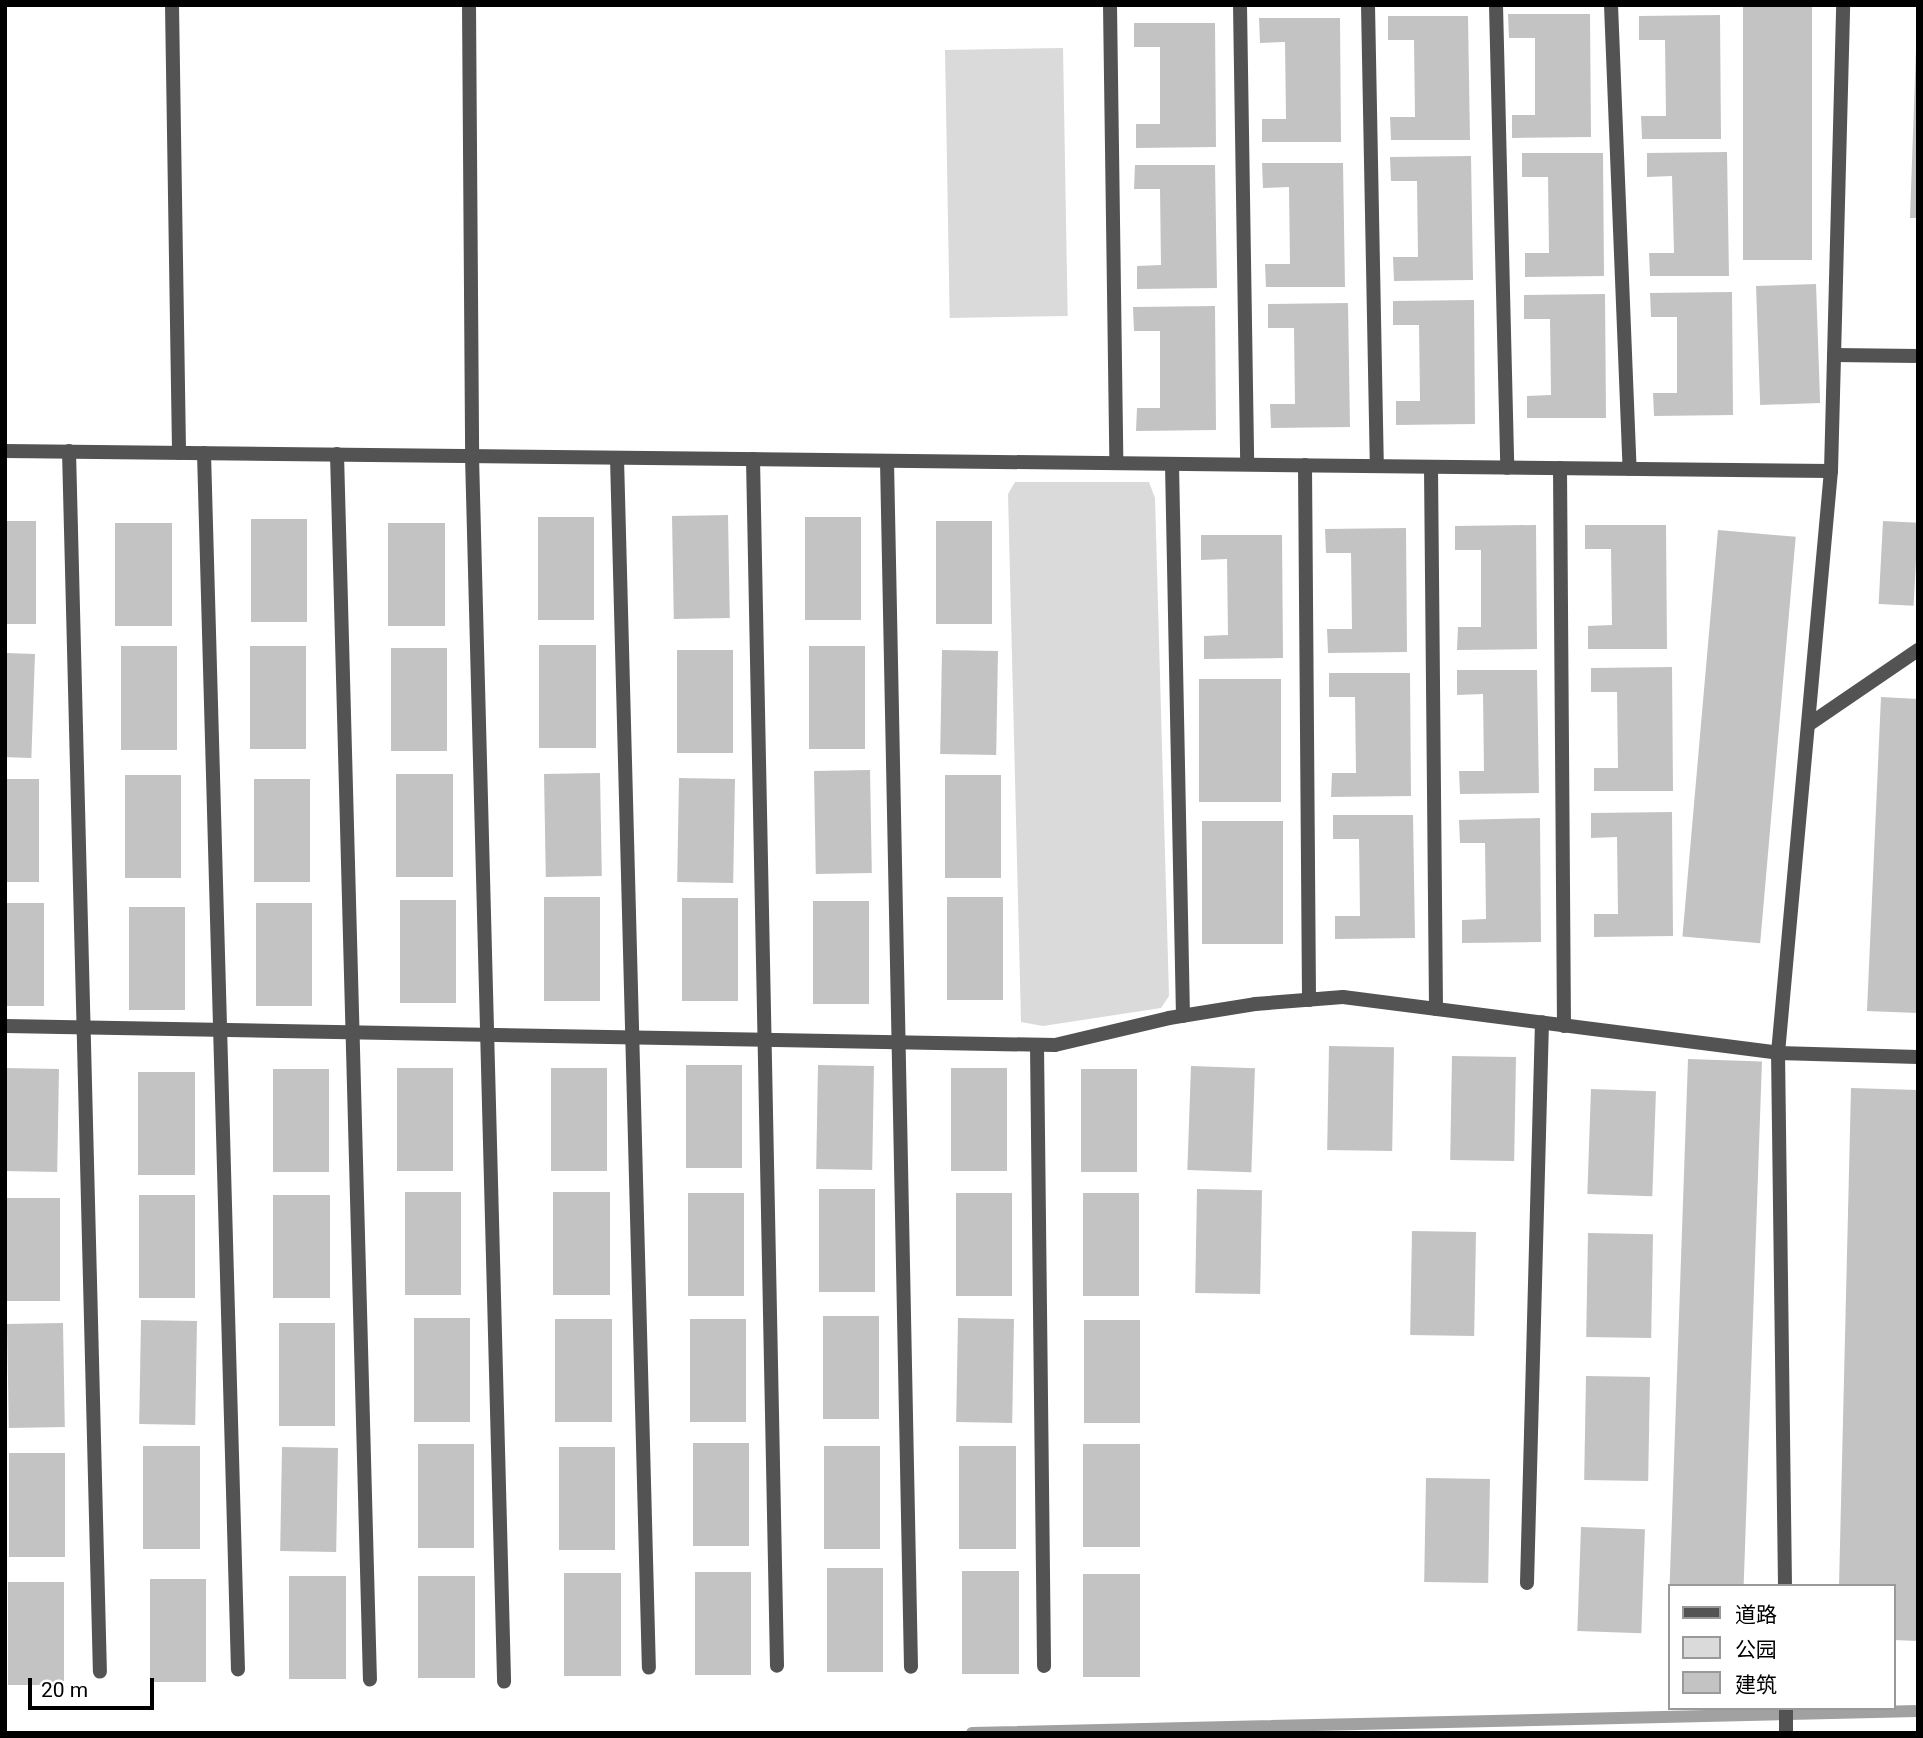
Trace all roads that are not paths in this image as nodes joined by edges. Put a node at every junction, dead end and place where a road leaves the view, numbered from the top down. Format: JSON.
{"nodes":[{"id":1,"x":172,"y":5,"type":"edge"},
{"id":2,"x":469,"y":5,"type":"edge"},
{"id":3,"x":1110,"y":5,"type":"edge"},
{"id":4,"x":1240,"y":5,"type":"edge"},
{"id":5,"x":1368,"y":5,"type":"edge"},
{"id":6,"x":1496,"y":5,"type":"edge"},
{"id":7,"x":1611,"y":5,"type":"edge"},
{"id":8,"x":1843,"y":5,"type":"edge"},
{"id":9,"x":1834,"y":355,"type":"junction"},
{"id":10,"x":1918,"y":356,"type":"edge"},
{"id":11,"x":5,"y":451,"type":"edge"},
{"id":12,"x":69,"y":452,"type":"junction"},
{"id":13,"x":179,"y":453,"type":"junction"},
{"id":14,"x":204,"y":453,"type":"junction"},
{"id":15,"x":337,"y":454,"type":"junction"},
{"id":16,"x":472,"y":456,"type":"junction"},
{"id":17,"x":617,"y":457,"type":"junction"},
{"id":18,"x":753,"y":459,"type":"junction"},
{"id":19,"x":887,"y":461,"type":"junction"},
{"id":20,"x":1115,"y":463,"type":"junction"},
{"id":21,"x":1172,"y":464,"type":"junction"},
{"id":22,"x":1247,"y":464,"type":"junction"},
{"id":23,"x":1305,"y":465,"type":"junction"},
{"id":24,"x":1377,"y":466,"type":"junction"},
{"id":25,"x":1431,"y":467,"type":"junction"},
{"id":26,"x":1507,"y":468,"type":"junction"},
{"id":27,"x":1560,"y":468,"type":"junction"},
{"id":28,"x":1630,"y":469,"type":"junction"},
{"id":29,"x":1830,"y":471,"type":"junction"},
{"id":30,"x":1918,"y":650,"type":"edge"},
{"id":31,"x":1808,"y":725,"type":"junction"},
{"id":32,"x":1309,"y":1000,"type":"junction"},
{"id":33,"x":1436,"y":1009,"type":"junction"},
{"id":34,"x":1183,"y":1016,"type":"junction"},
{"id":35,"x":1542,"y":1022,"type":"junction"},
{"id":36,"x":5,"y":1026,"type":"edge"},
{"id":37,"x":1564,"y":1026,"type":"junction"},
{"id":38,"x":84,"y":1028,"type":"junction"},
{"id":39,"x":219,"y":1030,"type":"junction"},
{"id":40,"x":352,"y":1032,"type":"junction"},
{"id":41,"x":487,"y":1035,"type":"junction"},
{"id":42,"x":632,"y":1038,"type":"junction"},
{"id":43,"x":765,"y":1041,"type":"junction"},
{"id":44,"x":900,"y":1043,"type":"junction"},
{"id":45,"x":1037,"y":1045,"type":"junction"},
{"id":46,"x":1779,"y":1053,"type":"junction"},
{"id":47,"x":1918,"y":1058,"type":"edge"},
{"id":48,"x":1527,"y":1583,"type":"dead end"},
{"id":49,"x":1785,"y":1584,"type":"edge"},
{"id":50,"x":1044,"y":1666,"type":"dead end"},
{"id":51,"x":777,"y":1667,"type":"dead end"},
{"id":52,"x":911,"y":1667,"type":"dead end"},
{"id":53,"x":649,"y":1668,"type":"dead end"},
{"id":54,"x":238,"y":1670,"type":"dead end"},
{"id":55,"x":100,"y":1672,"type":"dead end"},
{"id":56,"x":370,"y":1680,"type":"dead end"},
{"id":57,"x":504,"y":1682,"type":"dead end"},
{"id":58,"x":1786,"y":1710,"type":"edge"},
{"id":59,"x":1786,"y":1733,"type":"edge"}],
"edges":[{"from":1,"to":13,"type":"street"},
{"from":2,"to":16,"type":"street"},
{"from":3,"to":20,"type":"street"},
{"from":4,"to":22,"type":"street"},
{"from":5,"to":24,"type":"street"},
{"from":6,"to":26,"type":"street"},
{"from":7,"to":28,"type":"street"},
{"from":8,"to":9,"type":"street"},
{"from":9,"to":10,"type":"street"},
{"from":9,"to":29,"type":"street"},
{"from":11,"to":12,"type":"street"},
{"from":12,"to":13,"type":"street"},
{"from":12,"to":38,"type":"street"},
{"from":13,"to":14,"type":"street"},
{"from":14,"to":15,"type":"street"},
{"from":14,"to":39,"type":"street"},
{"from":15,"to":16,"type":"street"},
{"from":15,"to":40,"type":"street"},
{"from":16,"to":17,"type":"street"},
{"from":16,"to":41,"type":"street"},
{"from":17,"to":18,"type":"street"},
{"from":17,"to":42,"type":"street"},
{"from":18,"to":19,"type":"street"},
{"from":18,"to":43,"type":"street"},
{"from":19,"to":20,"type":"street"},
{"from":19,"to":44,"type":"street"},
{"from":20,"to":21,"type":"street"},
{"from":21,"to":22,"type":"street"},
{"from":21,"to":34,"type":"street"},
{"from":22,"to":23,"type":"street"},
{"from":23,"to":24,"type":"street"},
{"from":23,"to":32,"type":"street"},
{"from":24,"to":25,"type":"street"},
{"from":25,"to":26,"type":"street"},
{"from":25,"to":33,"type":"street"},
{"from":26,"to":27,"type":"street"},
{"from":27,"to":28,"type":"street"},
{"from":27,"to":37,"type":"street"},
{"from":28,"to":29,"type":"street"},
{"from":29,"to":31,"type":"street"},
{"from":30,"to":31,"type":"street"},
{"from":31,"to":46,"type":"street"},
{"from":32,"to":33,"type":"street"},
{"from":32,"to":34,"type":"street"},
{"from":33,"to":35,"type":"street"},
{"from":34,"to":45,"type":"street"},
{"from":35,"to":37,"type":"street"},
{"from":35,"to":48,"type":"street"},
{"from":36,"to":38,"type":"street"},
{"from":37,"to":46,"type":"street"},
{"from":38,"to":39,"type":"street"},
{"from":38,"to":55,"type":"street"},
{"from":39,"to":40,"type":"street"},
{"from":39,"to":54,"type":"street"},
{"from":40,"to":41,"type":"street"},
{"from":40,"to":56,"type":"street"},
{"from":41,"to":42,"type":"street"},
{"from":41,"to":57,"type":"street"},
{"from":42,"to":43,"type":"street"},
{"from":42,"to":53,"type":"street"},
{"from":43,"to":44,"type":"street"},
{"from":43,"to":51,"type":"street"},
{"from":44,"to":45,"type":"street"},
{"from":44,"to":52,"type":"street"},
{"from":45,"to":50,"type":"street"},
{"from":46,"to":47,"type":"street"},
{"from":46,"to":49,"type":"street"},
{"from":58,"to":59,"type":"street"}]}
